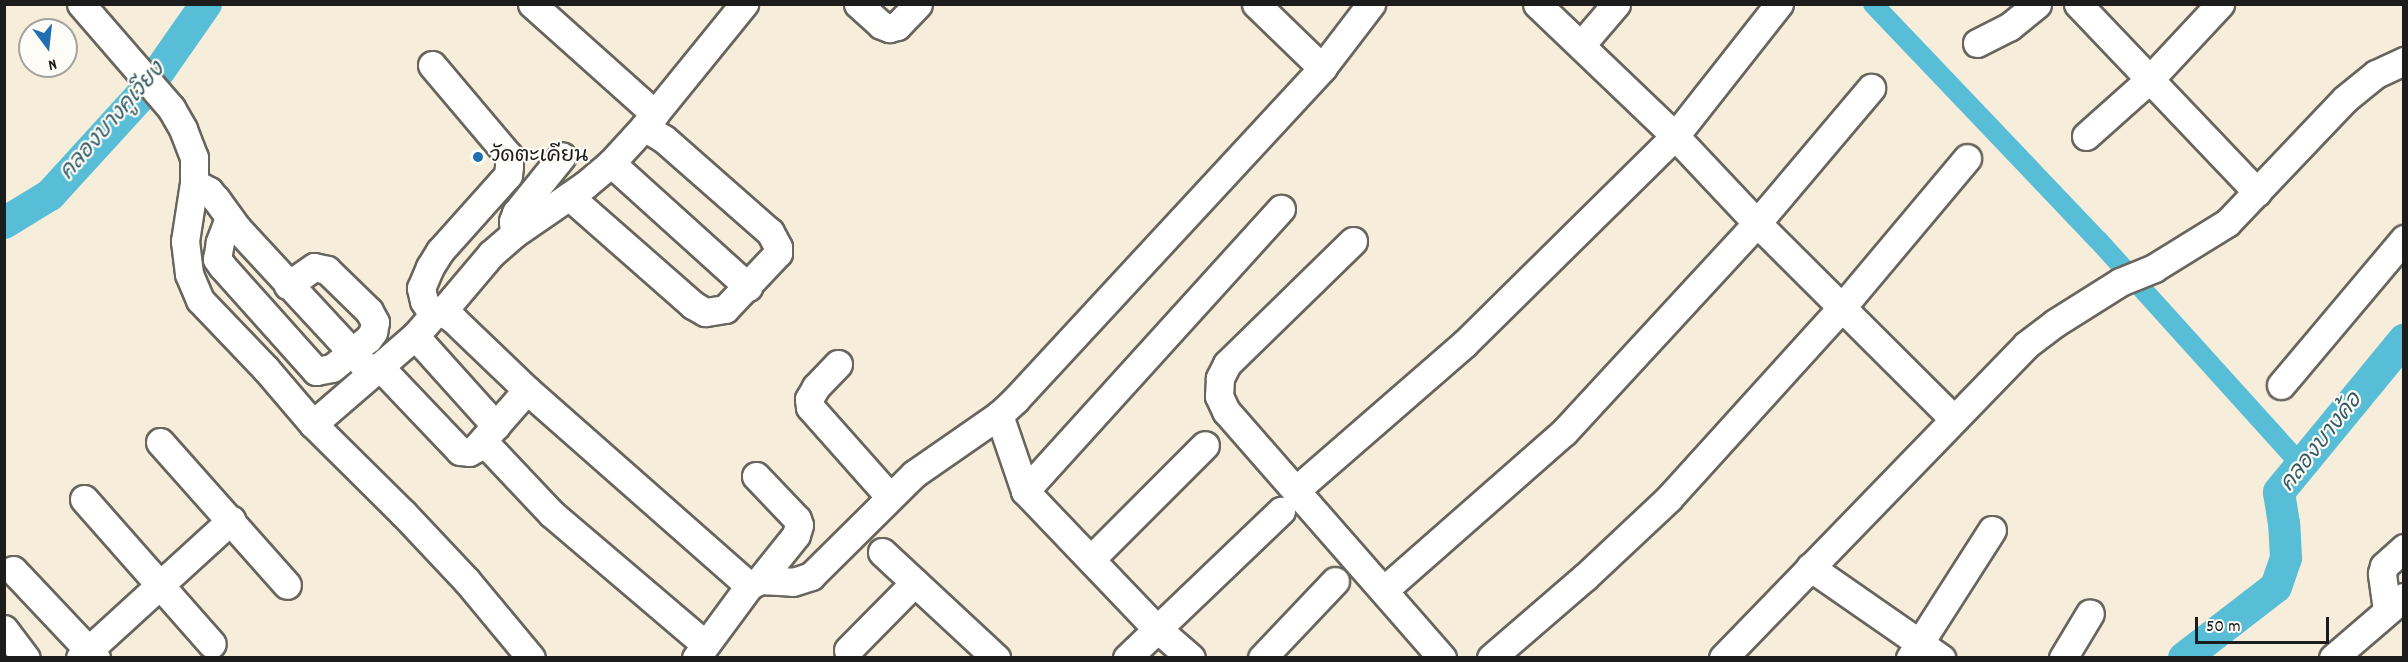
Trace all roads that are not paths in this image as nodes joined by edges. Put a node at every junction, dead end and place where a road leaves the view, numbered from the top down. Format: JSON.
{"nodes":[{"id":1,"x":532,"y":4,"type":"edge"},
{"id":2,"x":744,"y":4,"type":"edge"},
{"id":3,"x":858,"y":4,"type":"edge"},
{"id":4,"x":918,"y":4,"type":"edge"},
{"id":5,"x":1256,"y":4,"type":"edge"},
{"id":6,"x":1371,"y":4,"type":"edge"},
{"id":7,"x":1537,"y":4,"type":"edge"},
{"id":8,"x":1616,"y":4,"type":"edge"},
{"id":9,"x":1779,"y":4,"type":"edge"},
{"id":10,"x":2037,"y":4,"type":"edge"},
{"id":11,"x":2078,"y":4,"type":"edge"},
{"id":12,"x":2220,"y":4,"type":"edge"},
{"id":13,"x":88,"y":9,"type":"edge"},
{"id":14,"x":1977,"y":43,"type":"dead end"},
{"id":15,"x":1581,"y":45,"type":"junction"},
{"id":16,"x":2403,"y":61,"type":"edge"},
{"id":17,"x":432,"y":65,"type":"dead end"},
{"id":18,"x":1322,"y":68,"type":"junction"},
{"id":19,"x":2150,"y":79,"type":"junction"},
{"id":20,"x":1871,"y":88,"type":"dead end"},
{"id":21,"x":649,"y":121,"type":"junction"},
{"id":22,"x":1675,"y":136,"type":"junction"},
{"id":23,"x":2086,"y":136,"type":"dead end"},
{"id":24,"x":562,"y":156,"type":"dead end"},
{"id":25,"x":1967,"y":158,"type":"dead end"},
{"id":26,"x":611,"y":163,"type":"junction"},
{"id":27,"x":194,"y":183,"type":"junction"},
{"id":28,"x":2257,"y":192,"type":"junction"},
{"id":29,"x":569,"y":196,"type":"junction"},
{"id":30,"x":1281,"y":209,"type":"dead end"},
{"id":31,"x":229,"y":218,"type":"junction"},
{"id":32,"x":1757,"y":223,"type":"junction"},
{"id":33,"x":514,"y":234,"type":"junction"},
{"id":34,"x":2403,"y":239,"type":"edge"},
{"id":35,"x":1353,"y":241,"type":"dead end"},
{"id":36,"x":288,"y":285,"type":"junction"},
{"id":37,"x":748,"y":287,"type":"junction"},
{"id":38,"x":1843,"y":306,"type":"junction"},
{"id":39,"x":437,"y":314,"type":"junction"},
{"id":40,"x":415,"y":336,"type":"junction"},
{"id":41,"x":350,"y":351,"type":"junction"},
{"id":42,"x":838,"y":364,"type":"dead end"},
{"id":43,"x":375,"y":369,"type":"junction"},
{"id":44,"x":2281,"y":385,"type":"dead end"},
{"id":45,"x":527,"y":390,"type":"junction"},
{"id":46,"x":999,"y":415,"type":"junction"},
{"id":47,"x":1953,"y":418,"type":"junction"},
{"id":48,"x":312,"y":424,"type":"junction"},
{"id":49,"x":489,"y":434,"type":"junction"},
{"id":50,"x":160,"y":442,"type":"dead end"},
{"id":51,"x":1206,"y":445,"type":"dead end"},
{"id":52,"x":756,"y":476,"type":"dead end"},
{"id":53,"x":1025,"y":491,"type":"junction"},
{"id":54,"x":890,"y":496,"type":"junction"},
{"id":55,"x":84,"y":499,"type":"dead end"},
{"id":56,"x":1289,"y":501,"type":"junction"},
{"id":57,"x":231,"y":520,"type":"junction"},
{"id":58,"x":1992,"y":530,"type":"dead end"},
{"id":59,"x":2403,"y":548,"type":"edge"},
{"id":60,"x":882,"y":552,"type":"dead end"},
{"id":61,"x":1091,"y":559,"type":"junction"},
{"id":62,"x":1810,"y":567,"type":"junction"},
{"id":63,"x":13,"y":570,"type":"dead end"},
{"id":64,"x":1335,"y":581,"type":"dead end"},
{"id":65,"x":915,"y":582,"type":"junction"},
{"id":66,"x":754,"y":583,"type":"junction"},
{"id":67,"x":158,"y":585,"type":"junction"},
{"id":68,"x":287,"y":585,"type":"dead end"},
{"id":69,"x":1384,"y":590,"type":"junction"},
{"id":70,"x":2395,"y":603,"type":"edge"},
{"id":71,"x":2090,"y":613,"type":"dead end"},
{"id":72,"x":1158,"y":628,"type":"junction"},
{"id":73,"x":4,"y":629,"type":"edge"},
{"id":74,"x":212,"y":644,"type":"dead end"},
{"id":75,"x":1915,"y":650,"type":"edge"},
{"id":76,"x":701,"y":651,"type":"edge"},
{"id":77,"x":848,"y":651,"type":"dead end"},
{"id":78,"x":985,"y":654,"type":"edge"},
{"id":79,"x":88,"y":655,"type":"edge"},
{"id":80,"x":26,"y":657,"type":"edge"},
{"id":81,"x":531,"y":657,"type":"edge"},
{"id":82,"x":1127,"y":657,"type":"edge"},
{"id":83,"x":1191,"y":657,"type":"edge"},
{"id":84,"x":1262,"y":657,"type":"edge"},
{"id":85,"x":1442,"y":657,"type":"edge"},
{"id":86,"x":1491,"y":657,"type":"edge"},
{"id":87,"x":1723,"y":657,"type":"edge"},
{"id":88,"x":1941,"y":657,"type":"edge"},
{"id":89,"x":2063,"y":657,"type":"edge"},
{"id":90,"x":2333,"y":657,"type":"edge"}],
"edges":[{"from":1,"to":21,"type":"street"},
{"from":2,"to":21,"type":"street"},
{"from":3,"to":4,"type":"street"},
{"from":5,"to":18,"type":"street"},
{"from":6,"to":18,"type":"street"},
{"from":7,"to":15,"type":"street"},
{"from":8,"to":15,"type":"street"},
{"from":9,"to":22,"type":"street"},
{"from":10,"to":14,"type":"street"},
{"from":11,"to":19,"type":"street"},
{"from":12,"to":19,"type":"street"},
{"from":13,"to":27,"type":"street"},
{"from":15,"to":22,"type":"street"},
{"from":16,"to":28,"type":"street"},
{"from":17,"to":39,"type":"street"},
{"from":18,"to":46,"type":"street"},
{"from":19,"to":23,"type":"street"},
{"from":19,"to":28,"type":"street"},
{"from":20,"to":32,"type":"street"},
{"from":21,"to":26,"type":"street"},
{"from":21,"to":37,"type":"street"},
{"from":22,"to":32,"type":"street"},
{"from":22,"to":56,"type":"street"},
{"from":24,"to":33,"type":"street"},
{"from":25,"to":38,"type":"street"},
{"from":26,"to":29,"type":"street"},
{"from":26,"to":37,"type":"street"},
{"from":27,"to":31,"type":"street"},
{"from":27,"to":48,"type":"street"},
{"from":28,"to":47,"type":"street"},
{"from":29,"to":33,"type":"street"},
{"from":29,"to":37,"type":"street"},
{"from":30,"to":53,"type":"street"},
{"from":31,"to":36,"type":"street"},
{"from":31,"to":41,"type":"street"},
{"from":32,"to":38,"type":"street"},
{"from":32,"to":69,"type":"street"},
{"from":33,"to":39,"type":"street"},
{"from":34,"to":44,"type":"street"},
{"from":35,"to":56,"type":"street"},
{"from":36,"to":41,"type":"street"},
{"from":36,"to":41,"type":"street"},
{"from":38,"to":47,"type":"street"},
{"from":38,"to":86,"type":"street"},
{"from":39,"to":40,"type":"street"},
{"from":39,"to":45,"type":"street"},
{"from":40,"to":43,"type":"street"},
{"from":40,"to":49,"type":"street"},
{"from":41,"to":43,"type":"street"},
{"from":42,"to":54,"type":"street"},
{"from":43,"to":48,"type":"street"},
{"from":43,"to":49,"type":"street"},
{"from":45,"to":49,"type":"street"},
{"from":45,"to":66,"type":"street"},
{"from":46,"to":53,"type":"street"},
{"from":46,"to":54,"type":"street"},
{"from":47,"to":62,"type":"street"},
{"from":48,"to":81,"type":"street"},
{"from":49,"to":76,"type":"street"},
{"from":50,"to":57,"type":"street"},
{"from":51,"to":61,"type":"street"},
{"from":52,"to":66,"type":"street"},
{"from":53,"to":61,"type":"street"},
{"from":54,"to":66,"type":"street"},
{"from":55,"to":67,"type":"street"},
{"from":56,"to":69,"type":"street"},
{"from":56,"to":72,"type":"street"},
{"from":57,"to":67,"type":"street"},
{"from":57,"to":68,"type":"street"},
{"from":58,"to":75,"type":"street"},
{"from":59,"to":70,"type":"street"},
{"from":60,"to":65,"type":"street"},
{"from":61,"to":72,"type":"street"},
{"from":62,"to":75,"type":"street"},
{"from":62,"to":87,"type":"street"},
{"from":63,"to":79,"type":"street"},
{"from":64,"to":84,"type":"street"},
{"from":65,"to":77,"type":"street"},
{"from":65,"to":78,"type":"street"},
{"from":66,"to":76,"type":"street"},
{"from":67,"to":74,"type":"street"},
{"from":67,"to":79,"type":"street"},
{"from":69,"to":85,"type":"street"},
{"from":70,"to":90,"type":"street"},
{"from":71,"to":89,"type":"street"},
{"from":72,"to":82,"type":"street"},
{"from":72,"to":83,"type":"street"},
{"from":73,"to":80,"type":"street"},
{"from":75,"to":88,"type":"street"}]}
